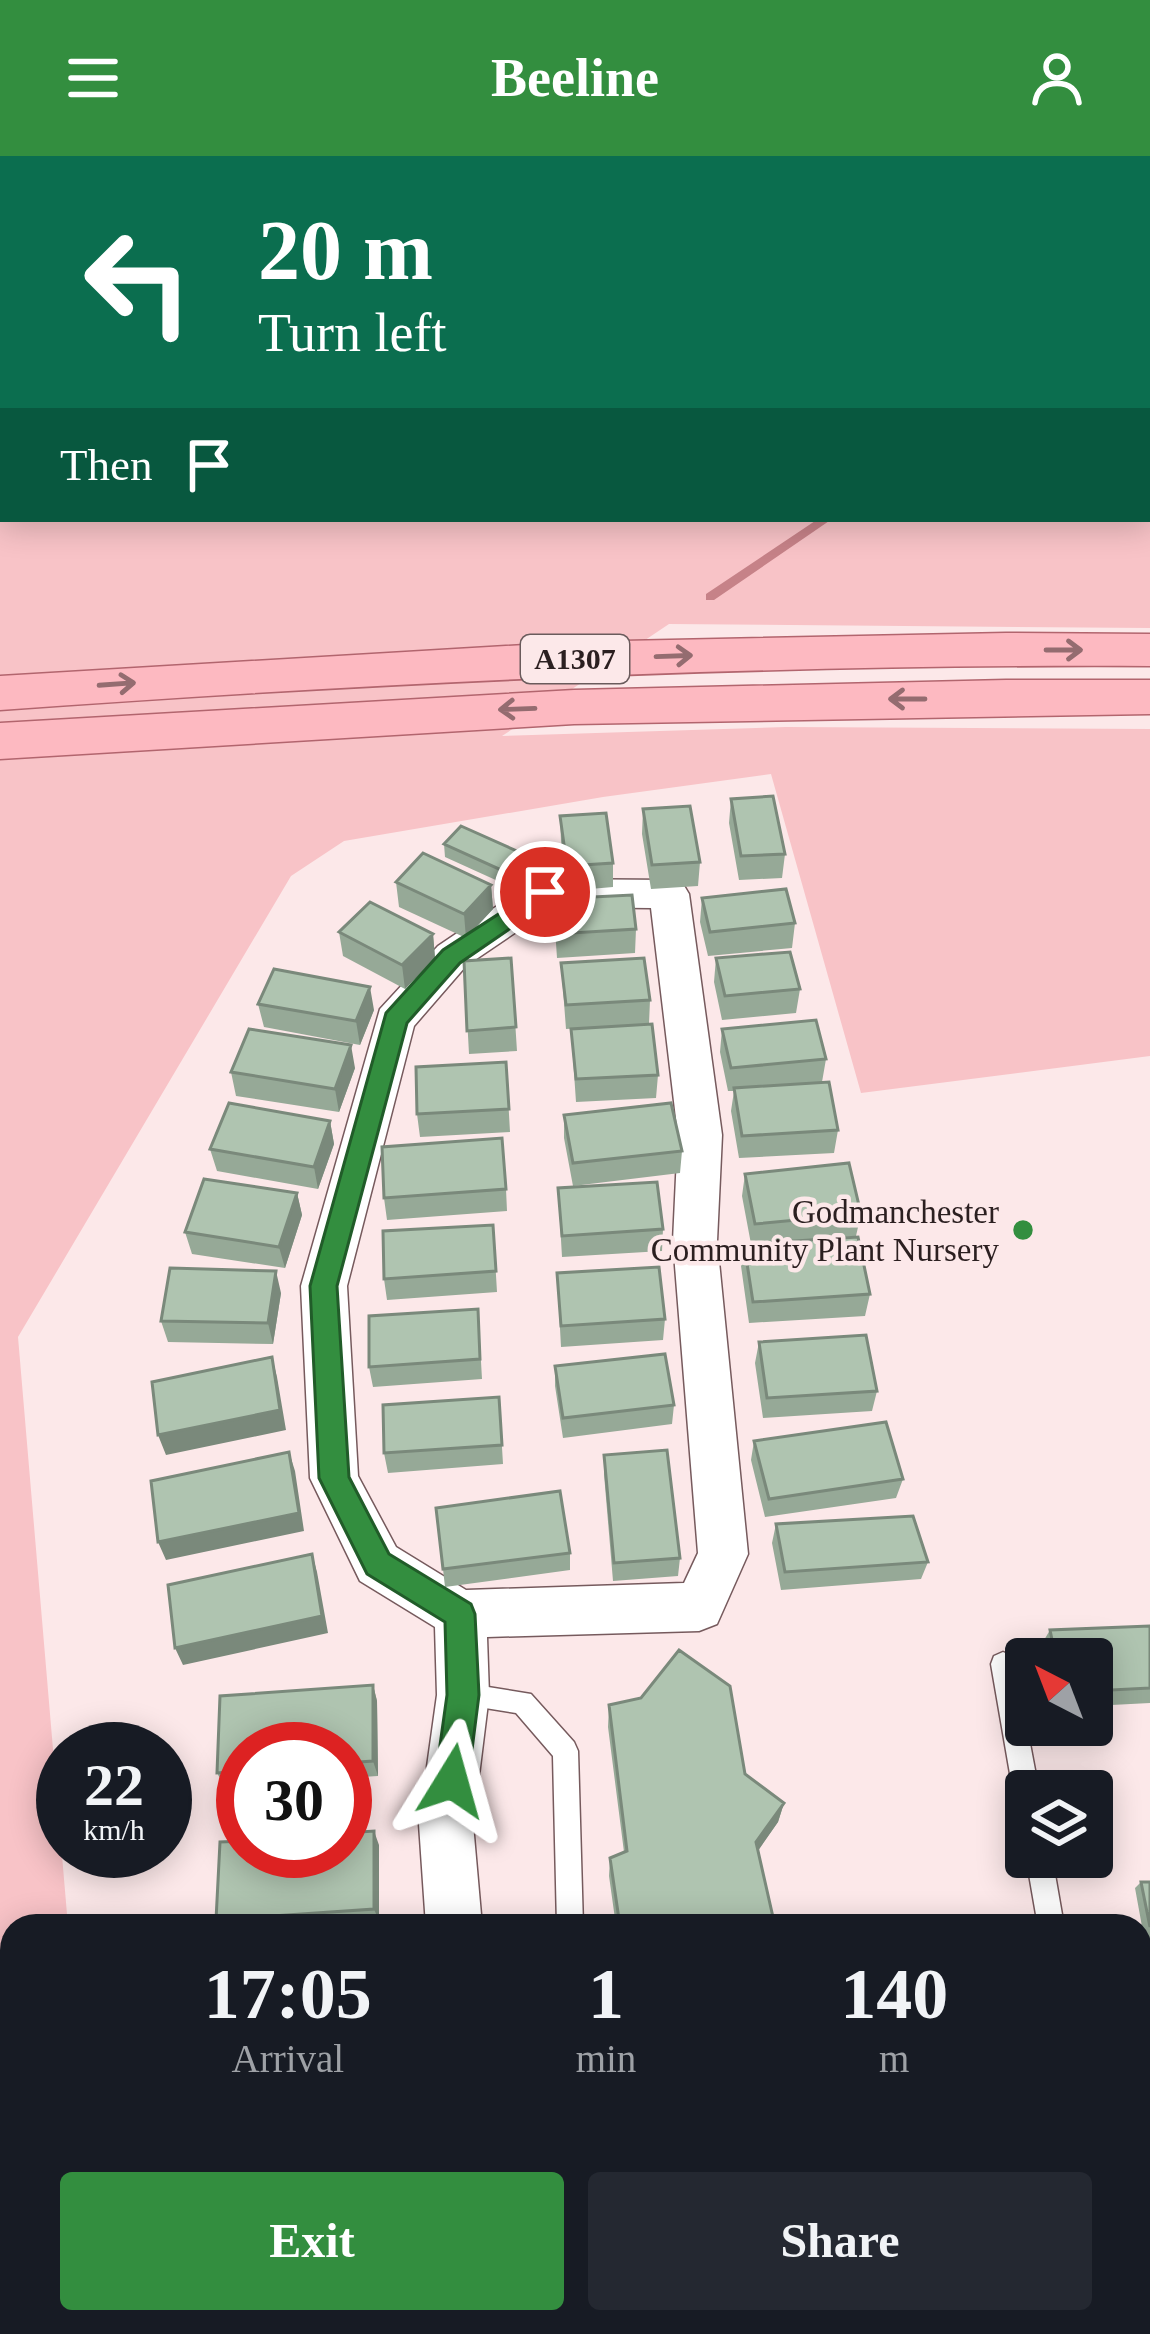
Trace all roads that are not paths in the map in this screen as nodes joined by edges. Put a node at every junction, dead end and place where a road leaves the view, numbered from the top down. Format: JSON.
{"nodes":[{"id":1,"x":1150,"y":650,"type":"edge"},
{"id":2,"x":0,"y":693,"type":"edge"},
{"id":3,"x":1150,"y":698,"type":"edge"},
{"id":4,"x":0,"y":741,"type":"edge"},
{"id":5,"x":460,"y":1614,"type":"junction"},
{"id":6,"x":1003,"y":1664,"type":"dead end"},
{"id":7,"x":463,"y":1695,"type":"junction"},
{"id":8,"x":1022,"y":1770,"type":"edge"},
{"id":9,"x":1043,"y":1878,"type":"edge"},
{"id":10,"x":453,"y":1914,"type":"edge"},
{"id":11,"x":570,"y":1914,"type":"edge"},
{"id":12,"x":1049,"y":1914,"type":"edge"}],
"edges":[{"from":2,"to":1,"type":"main road","number":"A1307","one_way":true},
{"from":3,"to":4,"type":"main road","number":"A1307","one_way":true},
{"from":5,"to":5,"type":"street"},
{"from":5,"to":7,"type":"street"},
{"from":6,"to":8,"type":"lane"},
{"from":7,"to":10,"type":"street"},
{"from":7,"to":11,"type":"lane"},
{"from":9,"to":12,"type":"lane"}]}
